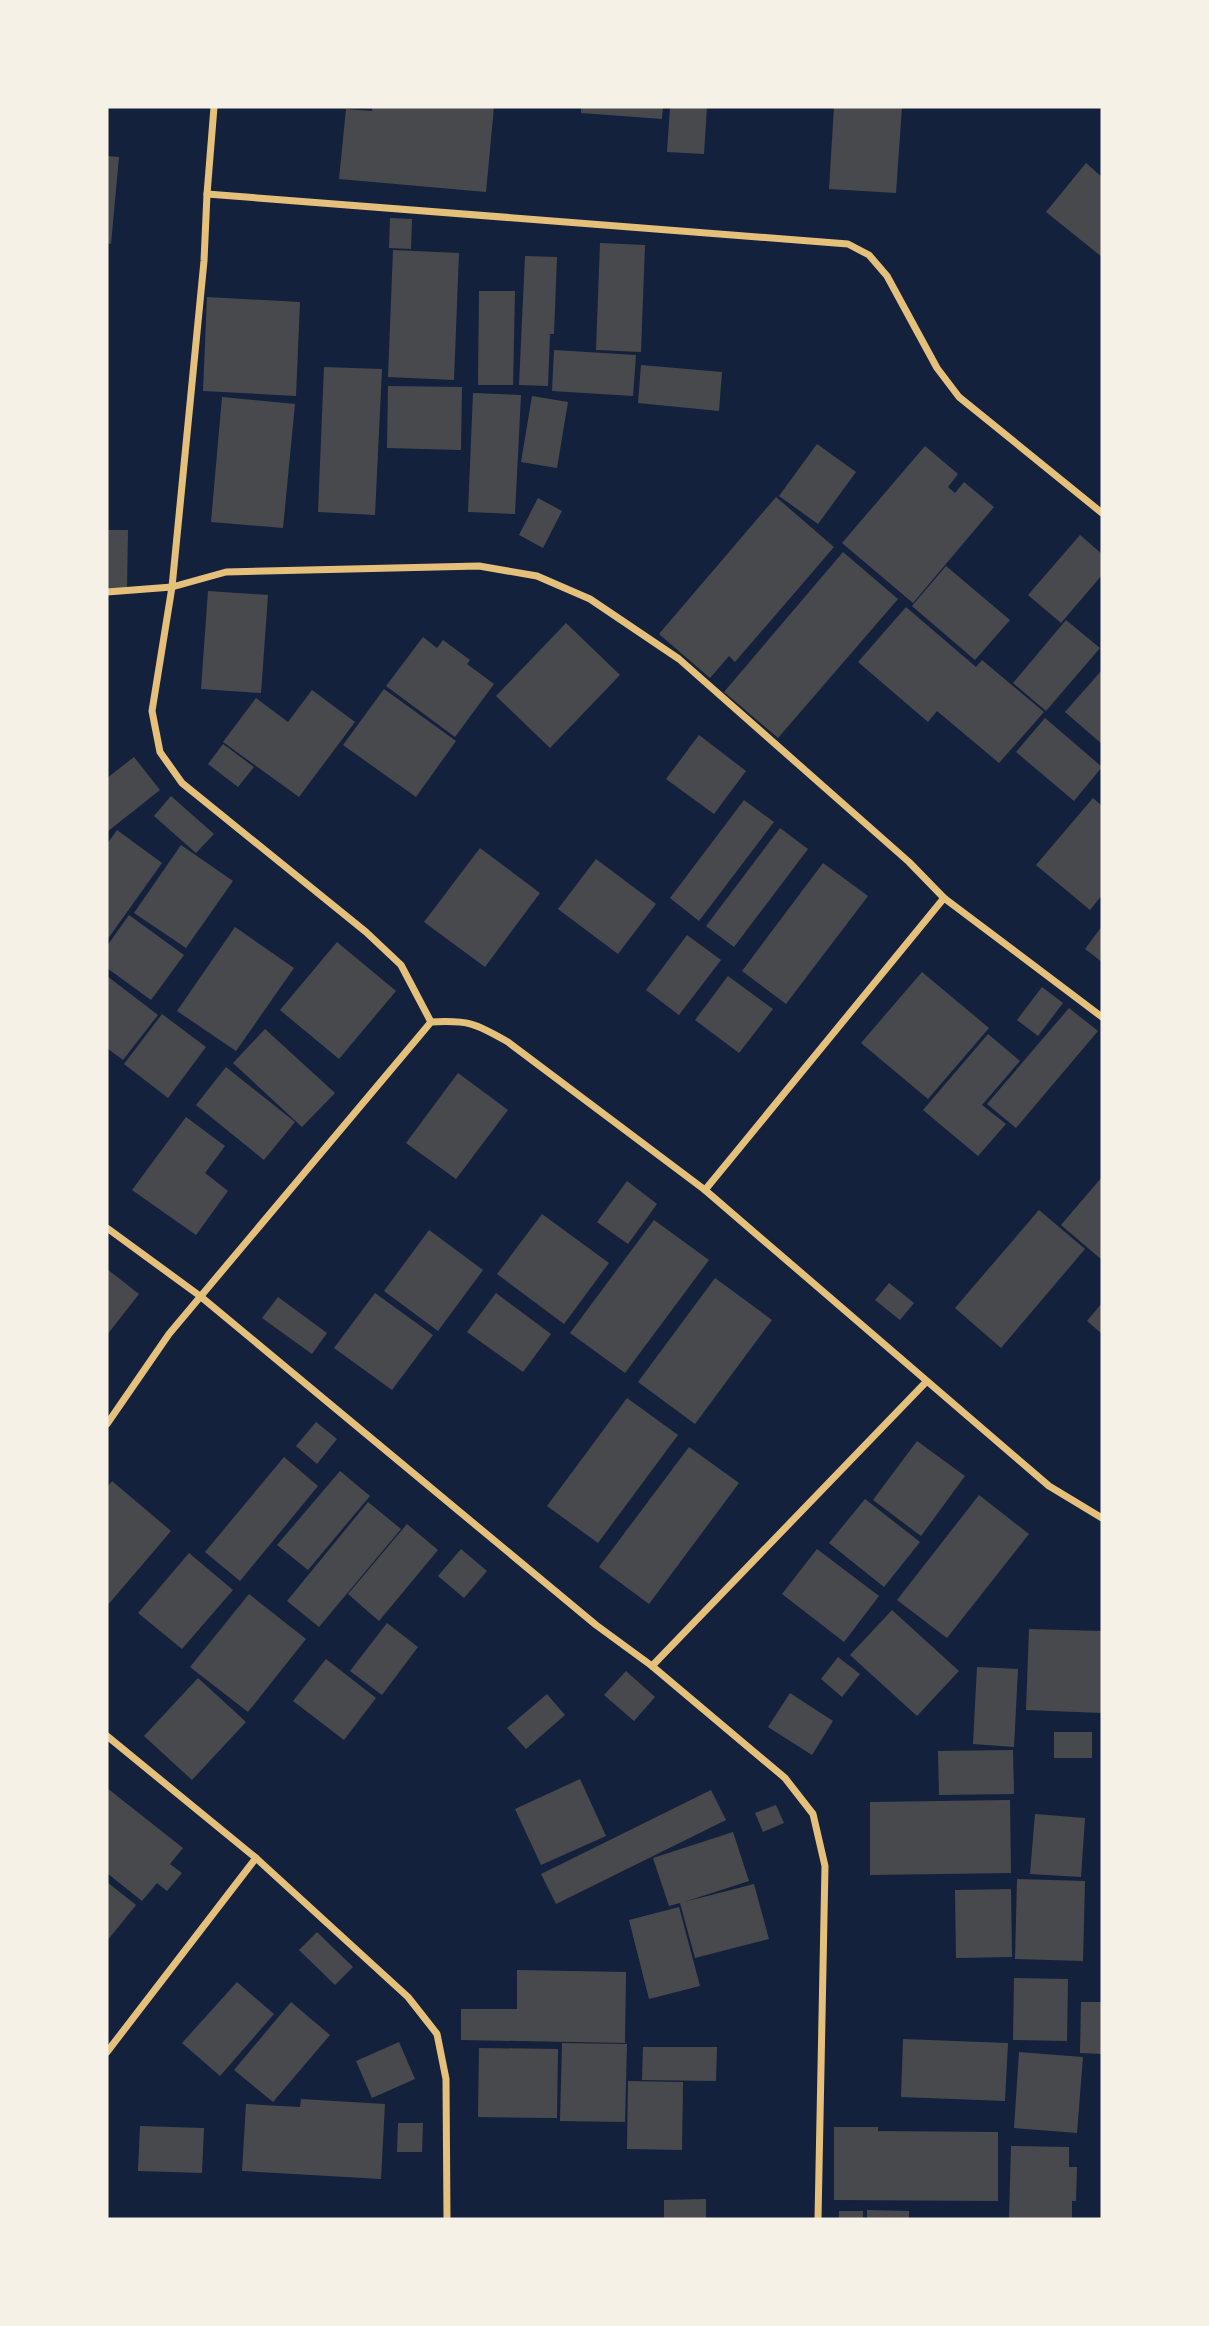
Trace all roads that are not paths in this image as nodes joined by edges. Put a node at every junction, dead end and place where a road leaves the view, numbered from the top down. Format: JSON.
{"nodes":[{"id":1,"x":214,"y":107,"type":"edge"},
{"id":2,"x":207,"y":194,"type":"junction"},
{"id":3,"x":1102,"y":513,"type":"edge"},
{"id":4,"x":172,"y":587,"type":"junction"},
{"id":5,"x":107,"y":592,"type":"edge"},
{"id":6,"x":944,"y":898,"type":"junction"},
{"id":7,"x":1102,"y":1017,"type":"edge"},
{"id":8,"x":430,"y":1022,"type":"junction"},
{"id":9,"x":705,"y":1190,"type":"junction"},
{"id":10,"x":107,"y":1228,"type":"edge"},
{"id":11,"x":200,"y":1296,"type":"junction"},
{"id":12,"x":926,"y":1382,"type":"junction"},
{"id":13,"x":107,"y":1423,"type":"edge"},
{"id":14,"x":1102,"y":1518,"type":"edge"},
{"id":15,"x":652,"y":1666,"type":"junction"},
{"id":16,"x":107,"y":1736,"type":"edge"},
{"id":17,"x":256,"y":1858,"type":"junction"},
{"id":18,"x":107,"y":2052,"type":"edge"},
{"id":19,"x":447,"y":2219,"type":"edge"},
{"id":20,"x":818,"y":2219,"type":"edge"}],
"edges":[{"from":1,"to":2,"type":"street"},
{"from":2,"to":3,"type":"street"},
{"from":2,"to":4,"type":"street"},
{"from":4,"to":5,"type":"street"},
{"from":4,"to":6,"type":"street"},
{"from":4,"to":8,"type":"street"},
{"from":6,"to":7,"type":"street"},
{"from":6,"to":9,"type":"street"},
{"from":8,"to":9,"type":"street"},
{"from":8,"to":11,"type":"street"},
{"from":9,"to":12,"type":"street"},
{"from":10,"to":11,"type":"street"},
{"from":11,"to":13,"type":"street"},
{"from":11,"to":15,"type":"street"},
{"from":12,"to":14,"type":"street"},
{"from":12,"to":15,"type":"street"},
{"from":15,"to":20,"type":"street"},
{"from":16,"to":17,"type":"street"},
{"from":17,"to":18,"type":"street"},
{"from":17,"to":19,"type":"street"}]}
